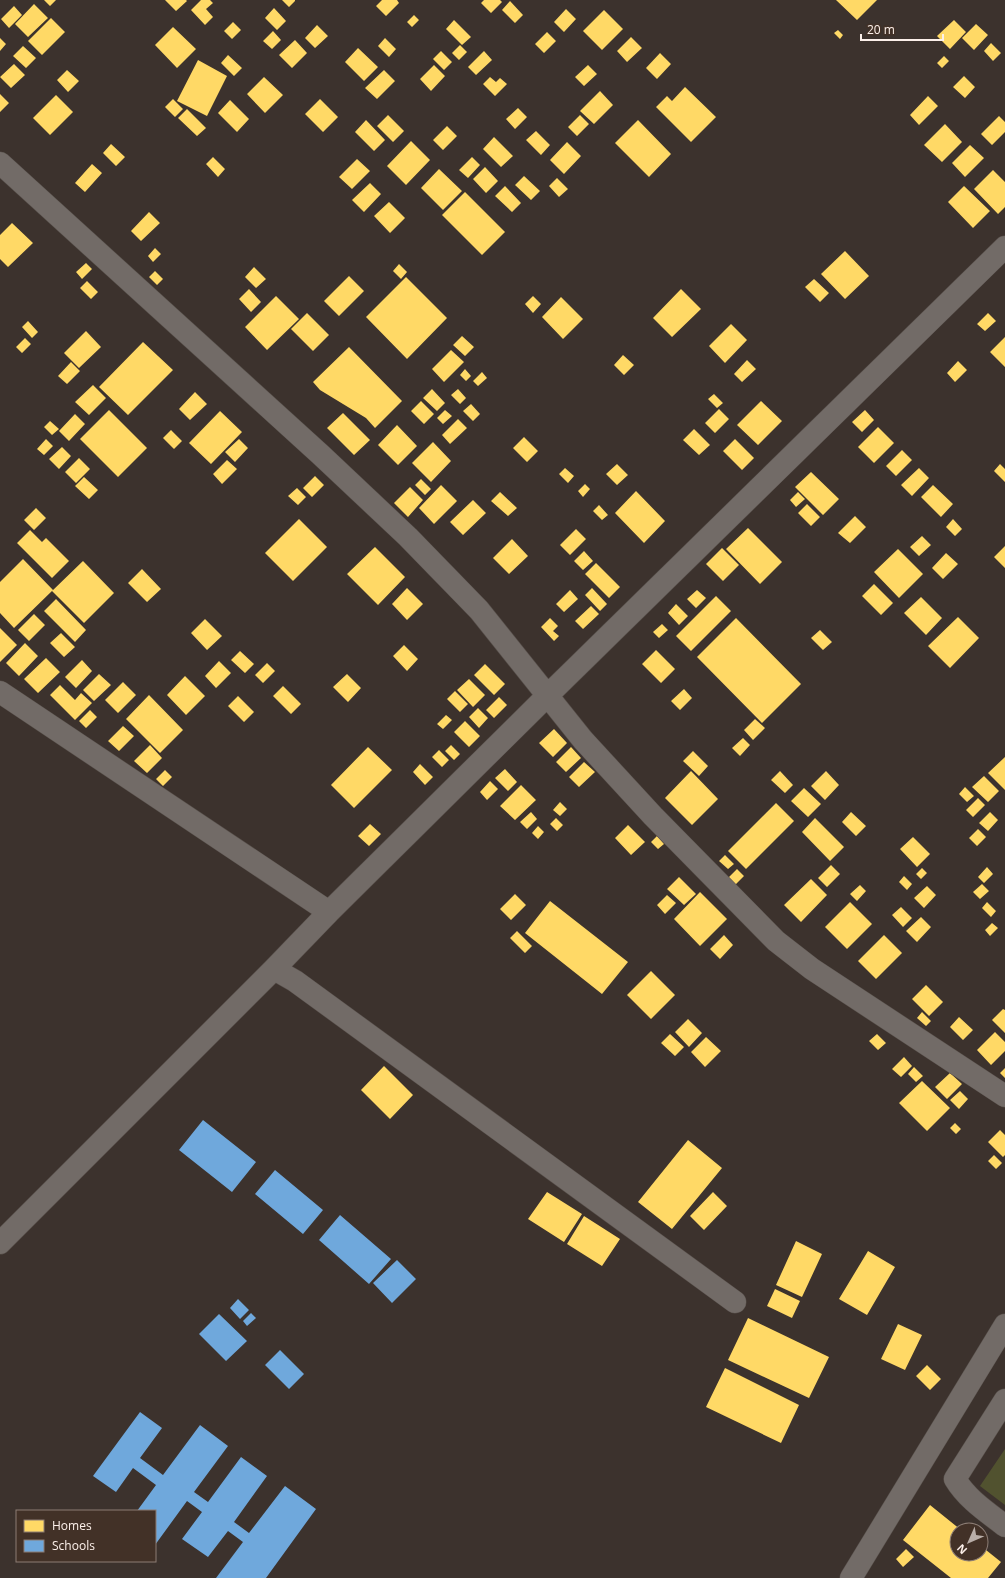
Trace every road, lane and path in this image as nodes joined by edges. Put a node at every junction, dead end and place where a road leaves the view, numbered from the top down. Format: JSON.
{"nodes":[{"id":1,"x":0,"y":163,"type":"edge"},
{"id":2,"x":1005,"y":247,"type":"edge"},
{"id":3,"x":0,"y":692,"type":"edge"},
{"id":4,"x":547,"y":696,"type":"junction"},
{"id":5,"x":329,"y":912,"type":"junction"},
{"id":6,"x":274,"y":969,"type":"junction"},
{"id":7,"x":1005,"y":1096,"type":"edge"},
{"id":8,"x":0,"y":1243,"type":"edge"},
{"id":9,"x":735,"y":1302,"type":"dead end"},
{"id":10,"x":1005,"y":1325,"type":"edge"},
{"id":11,"x":1005,"y":1400,"type":"edge"},
{"id":12,"x":1005,"y":1526,"type":"edge"},
{"id":13,"x":851,"y":1578,"type":"edge"}],
"edges":[{"from":1,"to":4,"type":"street"},
{"from":2,"to":4,"type":"street"},
{"from":3,"to":5,"type":"street"},
{"from":4,"to":5,"type":"street"},
{"from":4,"to":7,"type":"street"},
{"from":5,"to":6,"type":"street"},
{"from":6,"to":8,"type":"street"},
{"from":6,"to":9,"type":"street"},
{"from":10,"to":13,"type":"street"},
{"from":11,"to":12,"type":"street"}]}
